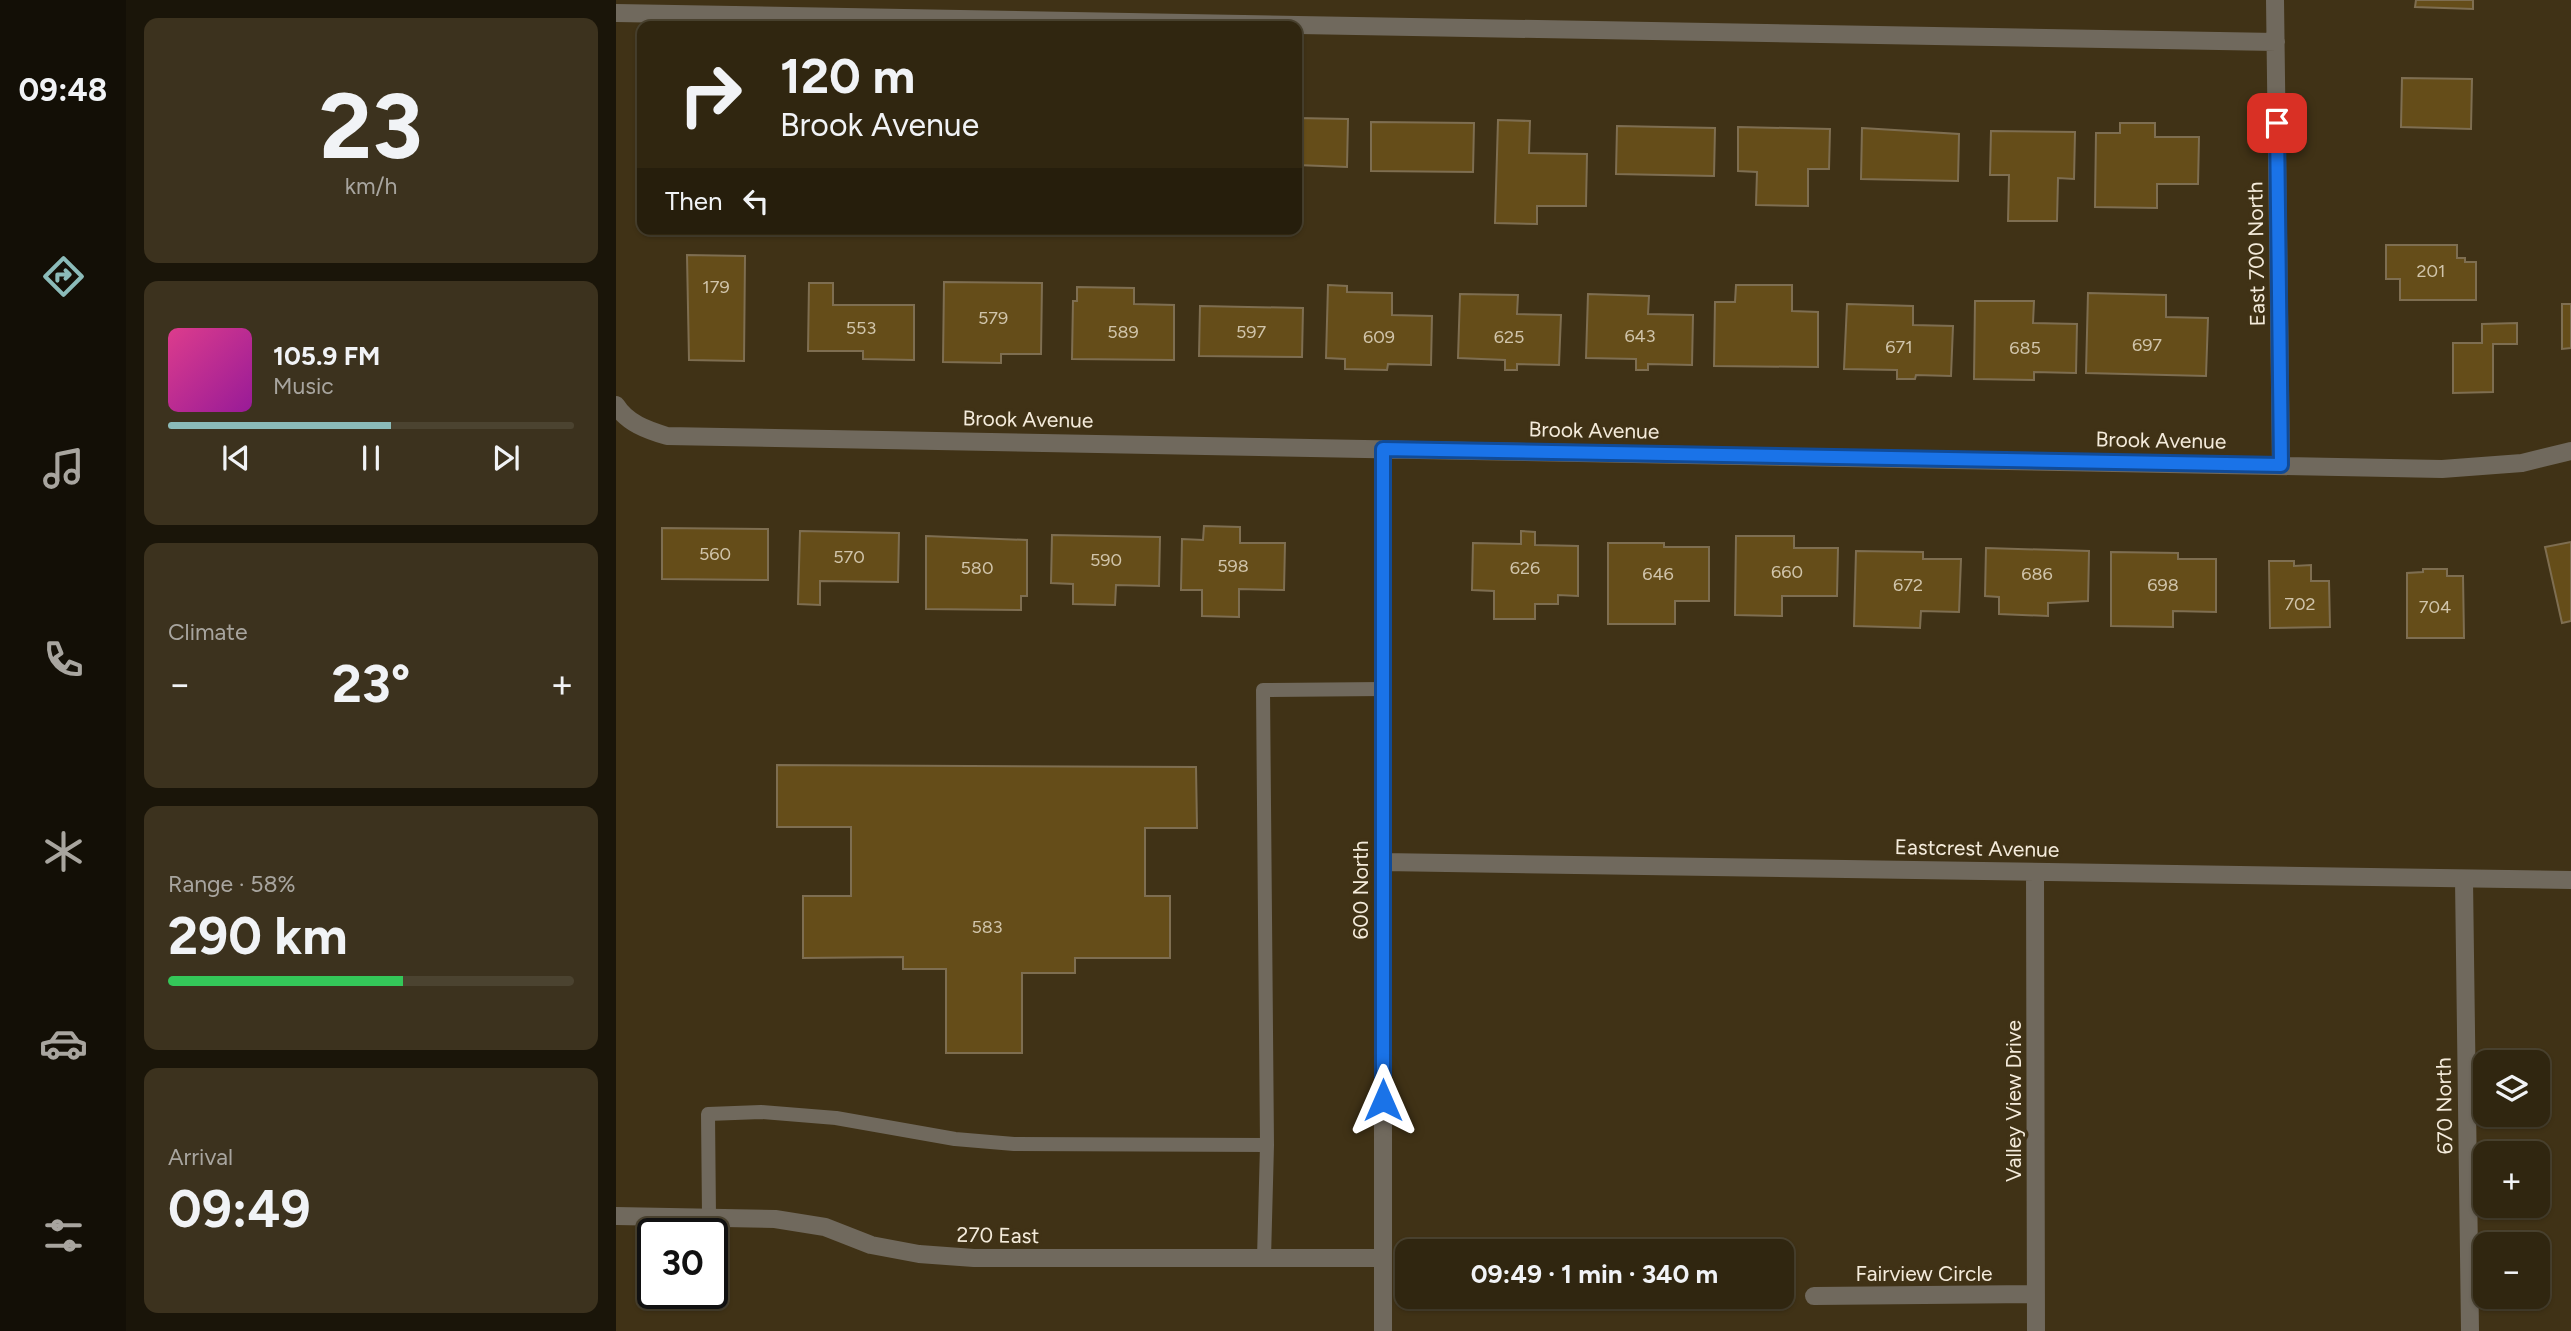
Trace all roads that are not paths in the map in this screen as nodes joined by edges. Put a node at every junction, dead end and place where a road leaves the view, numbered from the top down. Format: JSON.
{"nodes":[{"id":1,"x":2275,"y":0,"type":"edge"},
{"id":2,"x":616,"y":13,"type":"edge"},
{"id":3,"x":1074,"y":21,"type":"edge"},
{"id":4,"x":1302,"y":25,"type":"edge"},
{"id":5,"x":2276,"y":42,"type":"junction"},
{"id":6,"x":619,"y":409,"type":"edge"},
{"id":7,"x":1383,"y":449,"type":"junction"},
{"id":8,"x":2571,"y":451,"type":"edge"},
{"id":9,"x":2281,"y":465,"type":"junction"},
{"id":10,"x":1383,"y":689,"type":"junction"},
{"id":11,"x":1383,"y":862,"type":"junction"},
{"id":12,"x":2035,"y":872,"type":"junction"},
{"id":13,"x":2465,"y":880,"type":"junction"},
{"id":14,"x":2571,"y":880,"type":"edge"},
{"id":15,"x":1267,"y":1145,"type":"junction"},
{"id":16,"x":616,"y":1216,"type":"edge"},
{"id":17,"x":709,"y":1216,"type":"junction"},
{"id":18,"x":1264,"y":1258,"type":"junction"},
{"id":19,"x":1383,"y":1258,"type":"junction"},
{"id":20,"x":2036,"y":1294,"type":"junction"},
{"id":21,"x":1814,"y":1296,"type":"dead end"},
{"id":22,"x":1383,"y":1331,"type":"edge"},
{"id":23,"x":2036,"y":1331,"type":"edge"},
{"id":24,"x":2470,"y":1331,"type":"edge"}],
"edges":[{"from":1,"to":5,"type":"street","name":"East 700 North"},
{"from":2,"to":3,"type":"street"},
{"from":4,"to":5,"type":"street"},
{"from":5,"to":9,"type":"street","name":"East 700 North"},
{"from":6,"to":7,"type":"street","name":"Brook Avenue"},
{"from":7,"to":9,"type":"street","name":"Brook Avenue"},
{"from":7,"to":10,"type":"street","name":"600 North"},
{"from":8,"to":9,"type":"street","name":"Brook Avenue"},
{"from":10,"to":11,"type":"street","name":"600 North"},
{"from":10,"to":15,"type":"lane"},
{"from":11,"to":12,"type":"street","name":"Eastcrest Avenue"},
{"from":11,"to":19,"type":"street","name":"600 North"},
{"from":12,"to":13,"type":"street","name":"Eastcrest Avenue"},
{"from":12,"to":20,"type":"street","name":"Valley View Drive"},
{"from":13,"to":14,"type":"street","name":"Eastcrest Avenue"},
{"from":13,"to":24,"type":"street","name":"670 North"},
{"from":15,"to":17,"type":"lane"},
{"from":15,"to":18,"type":"lane"},
{"from":16,"to":17,"type":"street","name":"270 East"},
{"from":17,"to":18,"type":"street","name":"270 East"},
{"from":18,"to":19,"type":"street","name":"270 East"},
{"from":19,"to":22,"type":"street","name":"600 North"},
{"from":20,"to":21,"type":"street","name":"Fairview Circle"},
{"from":20,"to":23,"type":"street","name":"Valley View Drive"}]}
